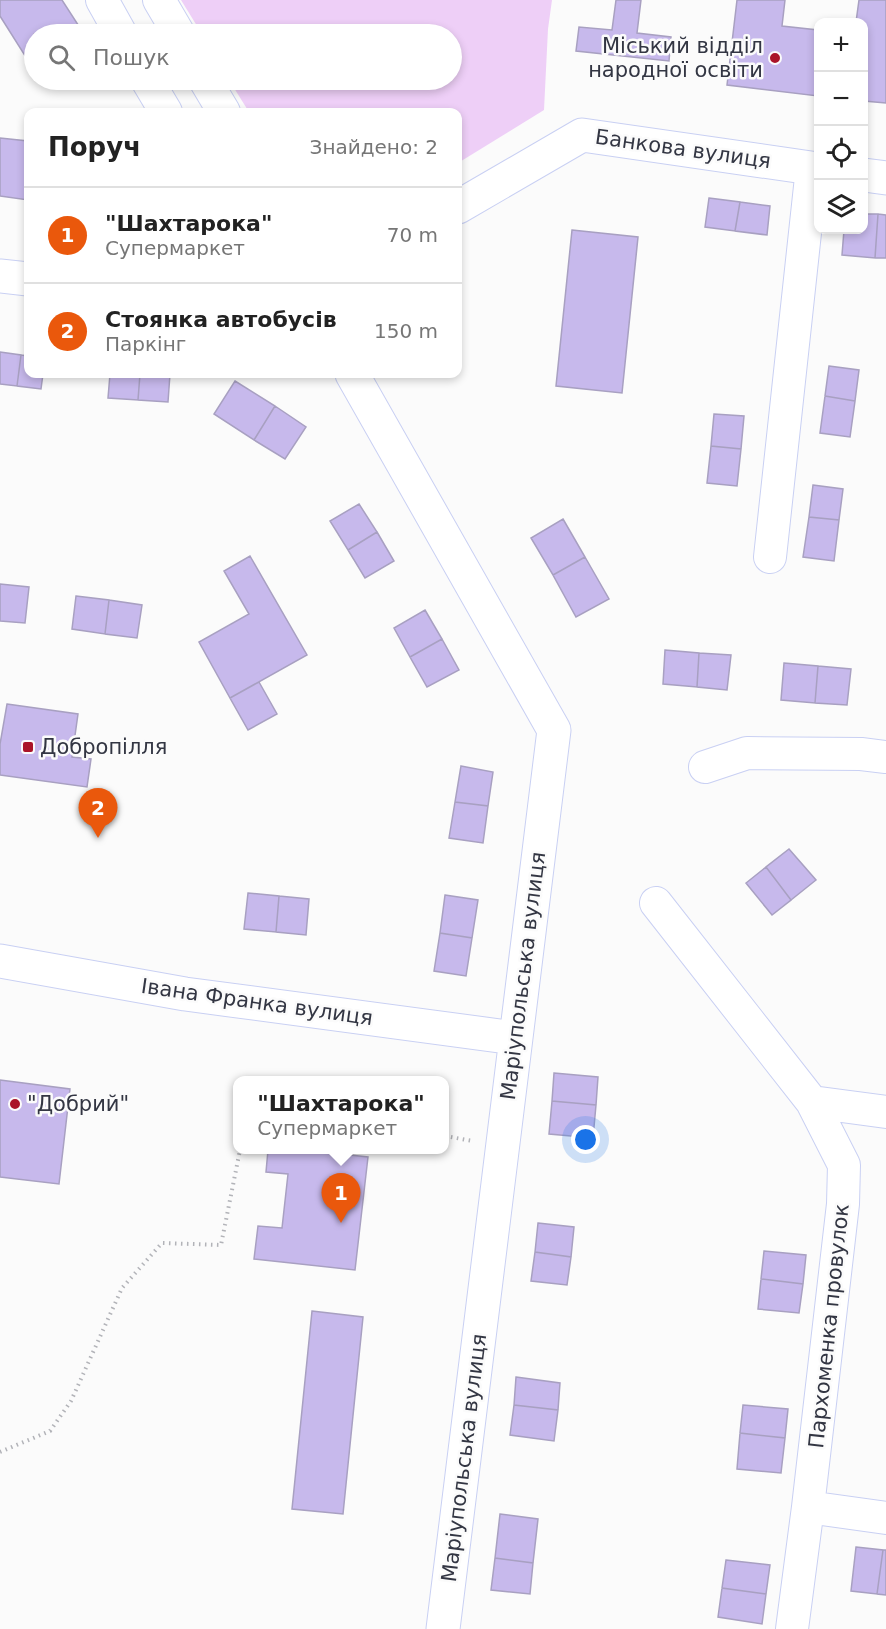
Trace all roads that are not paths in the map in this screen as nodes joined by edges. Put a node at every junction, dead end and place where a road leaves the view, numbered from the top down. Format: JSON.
{"nodes":[{"id":1,"x":102,"y":0,"type":"edge"},
{"id":2,"x":159,"y":0,"type":"edge"},
{"id":3,"x":115,"y":24,"type":"edge"},
{"id":4,"x":173,"y":24,"type":"edge"},
{"id":5,"x":153,"y":90,"type":"edge"},
{"id":6,"x":211,"y":90,"type":"edge"},
{"id":7,"x":164,"y":108,"type":"edge"},
{"id":8,"x":222,"y":108,"type":"edge"},
{"id":9,"x":814,"y":168,"type":"edge"},
{"id":10,"x":868,"y":176,"type":"edge"},
{"id":11,"x":814,"y":177,"type":"edge"},
{"id":12,"x":886,"y":178,"type":"edge"},
{"id":13,"x":462,"y":205,"type":"edge"},
{"id":14,"x":0,"y":276,"type":"edge"},
{"id":15,"x":24,"y":279,"type":"edge"},
{"id":16,"x":354,"y":378,"type":"edge"},
{"id":17,"x":770,"y":557,"type":"dead end"},
{"id":18,"x":886,"y":757,"type":"edge"},
{"id":19,"x":705,"y":767,"type":"dead end"},
{"id":20,"x":656,"y":903,"type":"dead end"},
{"id":21,"x":0,"y":960,"type":"edge"},
{"id":22,"x":515,"y":1038,"type":"junction"},
{"id":23,"x":812,"y":1102,"type":"junction"},
{"id":24,"x":886,"y":1112,"type":"edge"},
{"id":25,"x":808,"y":1507,"type":"junction"},
{"id":26,"x":886,"y":1518,"type":"edge"},
{"id":27,"x":443,"y":1629,"type":"edge"},
{"id":28,"x":792,"y":1629,"type":"edge"}],
"edges":[{"from":1,"to":3,"type":"street"},
{"from":2,"to":4,"type":"street"},
{"from":5,"to":7,"type":"street"},
{"from":6,"to":8,"type":"street"},
{"from":9,"to":13,"type":"street","name":"Банкова вулиця"},
{"from":10,"to":12,"type":"street"},
{"from":11,"to":17,"type":"street"},
{"from":14,"to":15,"type":"street"},
{"from":16,"to":22,"type":"street","name":"Маріупольська вулиця"},
{"from":18,"to":19,"type":"street"},
{"from":20,"to":23,"type":"street","name":"Пархоменка провулок"},
{"from":21,"to":22,"type":"street","name":"Івана Франка вулиця"},
{"from":22,"to":27,"type":"street","name":"Маріупольська вулиця"},
{"from":23,"to":24,"type":"street"},
{"from":23,"to":25,"type":"street","name":"Пархоменка провулок"},
{"from":25,"to":26,"type":"street"},
{"from":25,"to":28,"type":"street","name":"Пархоменка провулок"}]}
